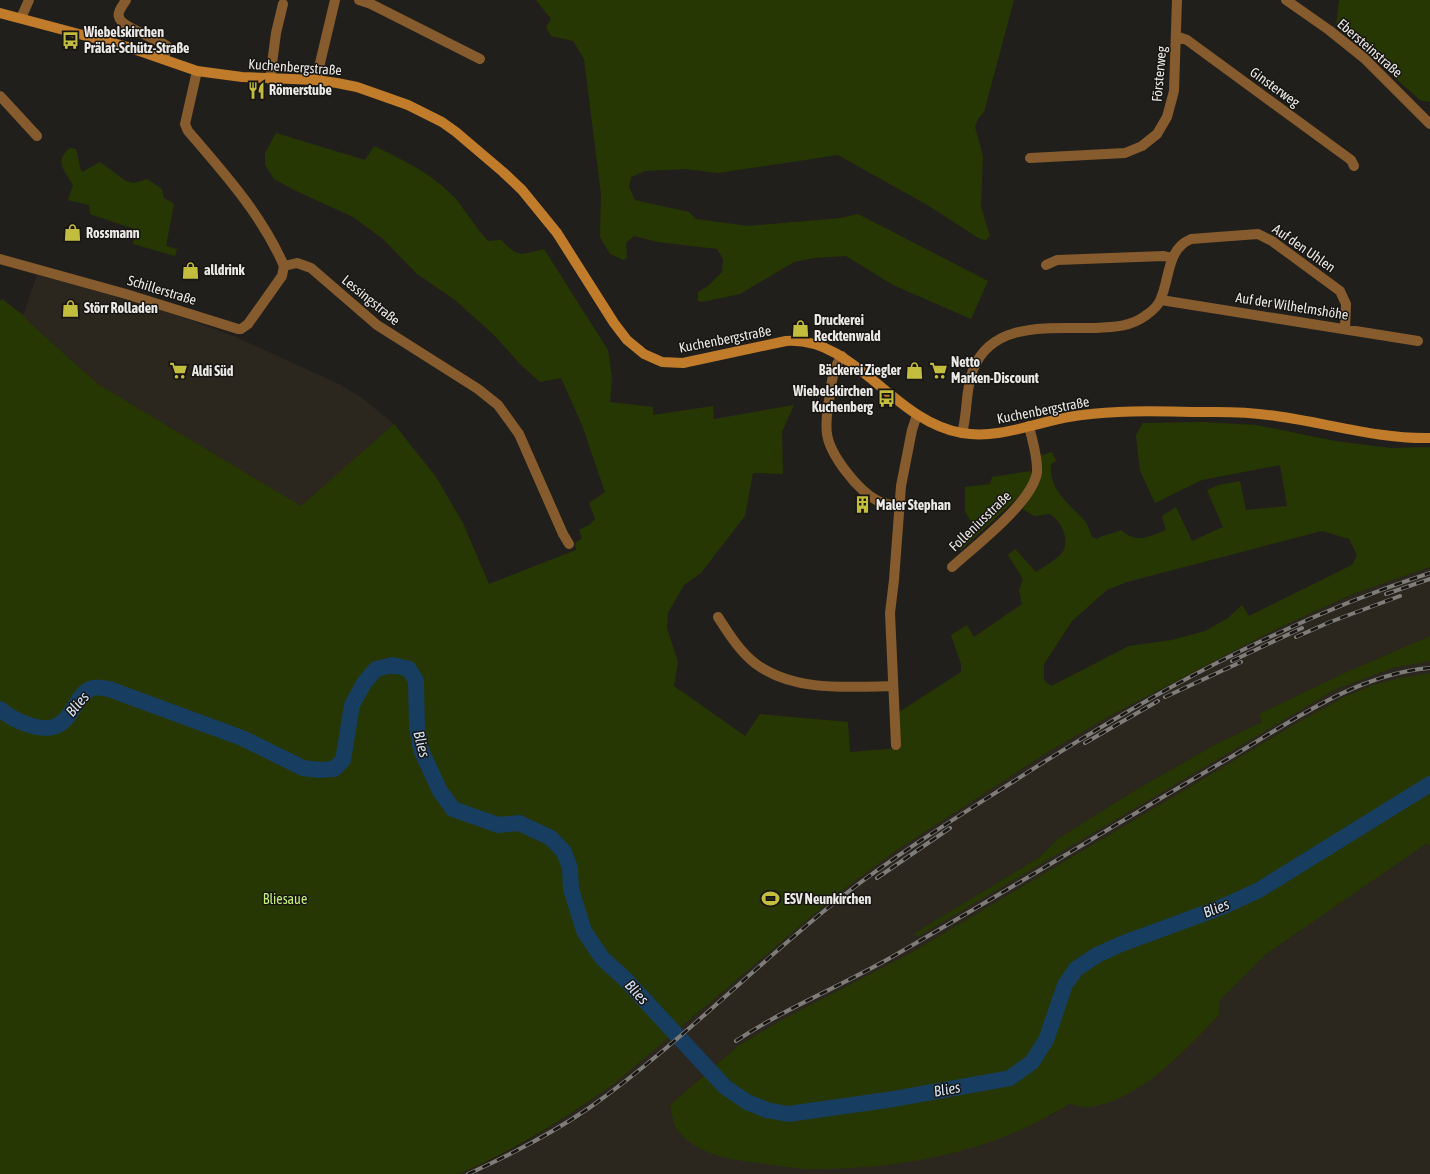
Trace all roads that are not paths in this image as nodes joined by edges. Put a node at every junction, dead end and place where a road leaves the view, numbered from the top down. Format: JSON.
{"nodes":[{"id":1,"x":29,"y":0,"type":"edge"},
{"id":2,"x":126,"y":0,"type":"edge"},
{"id":3,"x":335,"y":0,"type":"edge"},
{"id":4,"x":359,"y":0,"type":"edge"},
{"id":5,"x":1177,"y":0,"type":"edge"},
{"id":6,"x":1286,"y":0,"type":"edge"},
{"id":7,"x":283,"y":4,"type":"dead end"},
{"id":8,"x":0,"y":13,"type":"edge"},
{"id":9,"x":21,"y":18,"type":"junction"},
{"id":10,"x":1176,"y":36,"type":"junction"},
{"id":11,"x":164,"y":59,"type":"junction"},
{"id":12,"x":480,"y":59,"type":"dead end"},
{"id":13,"x":197,"y":71,"type":"junction"},
{"id":14,"x":270,"y":79,"type":"junction"},
{"id":15,"x":316,"y":80,"type":"junction"},
{"id":16,"x":0,"y":96,"type":"edge"},
{"id":17,"x":1430,"y":124,"type":"edge"},
{"id":18,"x":37,"y":136,"type":"dead end"},
{"id":19,"x":1030,"y":158,"type":"dead end"},
{"id":20,"x":1354,"y":166,"type":"dead end"},
{"id":21,"x":0,"y":258,"type":"edge"},
{"id":22,"x":1172,"y":258,"type":"junction"},
{"id":23,"x":1046,"y":265,"type":"dead end"},
{"id":24,"x":284,"y":266,"type":"junction"},
{"id":25,"x":1161,"y":300,"type":"junction"},
{"id":26,"x":1345,"y":329,"type":"junction"},
{"id":27,"x":1418,"y":341,"type":"dead end"},
{"id":28,"x":842,"y":356,"type":"junction"},
{"id":29,"x":917,"y":415,"type":"junction"},
{"id":30,"x":1029,"y":426,"type":"junction"},
{"id":31,"x":962,"y":433,"type":"junction"},
{"id":32,"x":1430,"y":438,"type":"edge"},
{"id":33,"x":898,"y":506,"type":"junction"},
{"id":34,"x":569,"y":544,"type":"dead end"},
{"id":35,"x":952,"y":567,"type":"dead end"},
{"id":36,"x":718,"y":617,"type":"dead end"},
{"id":37,"x":892,"y":686,"type":"junction"},
{"id":38,"x":896,"y":745,"type":"dead end"}],
"edges":[{"from":1,"to":9,"type":"street"},
{"from":2,"to":11,"type":"street"},
{"from":3,"to":15,"type":"street"},
{"from":4,"to":12,"type":"street"},
{"from":5,"to":10,"type":"street","name":"Försterweg"},
{"from":6,"to":17,"type":"street","name":"Ebersteinstraße"},
{"from":7,"to":14,"type":"street"},
{"from":8,"to":9,"type":"main road","name":"Kuchenbergstraße"},
{"from":9,"to":11,"type":"main road","name":"Kuchenbergstraße"},
{"from":10,"to":19,"type":"street","name":"Försterweg"},
{"from":10,"to":20,"type":"street","name":"Ginsterweg"},
{"from":11,"to":13,"type":"main road","name":"Kuchenbergstraße"},
{"from":13,"to":14,"type":"main road","name":"Kuchenbergstraße"},
{"from":13,"to":24,"type":"street"},
{"from":14,"to":15,"type":"main road","name":"Kuchenbergstraße"},
{"from":15,"to":28,"type":"main road","name":"Kuchenbergstraße"},
{"from":16,"to":18,"type":"street"},
{"from":21,"to":24,"type":"street","name":"Schillerstraße"},
{"from":22,"to":23,"type":"street"},
{"from":22,"to":25,"type":"street","name":"Auf den Uhlen"},
{"from":22,"to":26,"type":"street","name":"Auf den Uhlen"},
{"from":24,"to":34,"type":"street","name":"Lessingstraße"},
{"from":25,"to":26,"type":"street","name":"Auf der Wilhelmshöhe"},
{"from":25,"to":31,"type":"street"},
{"from":26,"to":27,"type":"street","name":"Auf der Wilhelmshöhe"},
{"from":28,"to":29,"type":"main road","name":"Kuchenbergstraße"},
{"from":28,"to":33,"type":"street"},
{"from":29,"to":31,"type":"main road","name":"Kuchenbergstraße"},
{"from":29,"to":33,"type":"street"},
{"from":30,"to":31,"type":"main road","name":"Kuchenbergstraße"},
{"from":30,"to":32,"type":"main road","name":"Kuchenbergstraße"},
{"from":30,"to":35,"type":"street","name":"Folleniusstraße"},
{"from":33,"to":37,"type":"street"},
{"from":36,"to":37,"type":"street"},
{"from":37,"to":38,"type":"street"}]}
